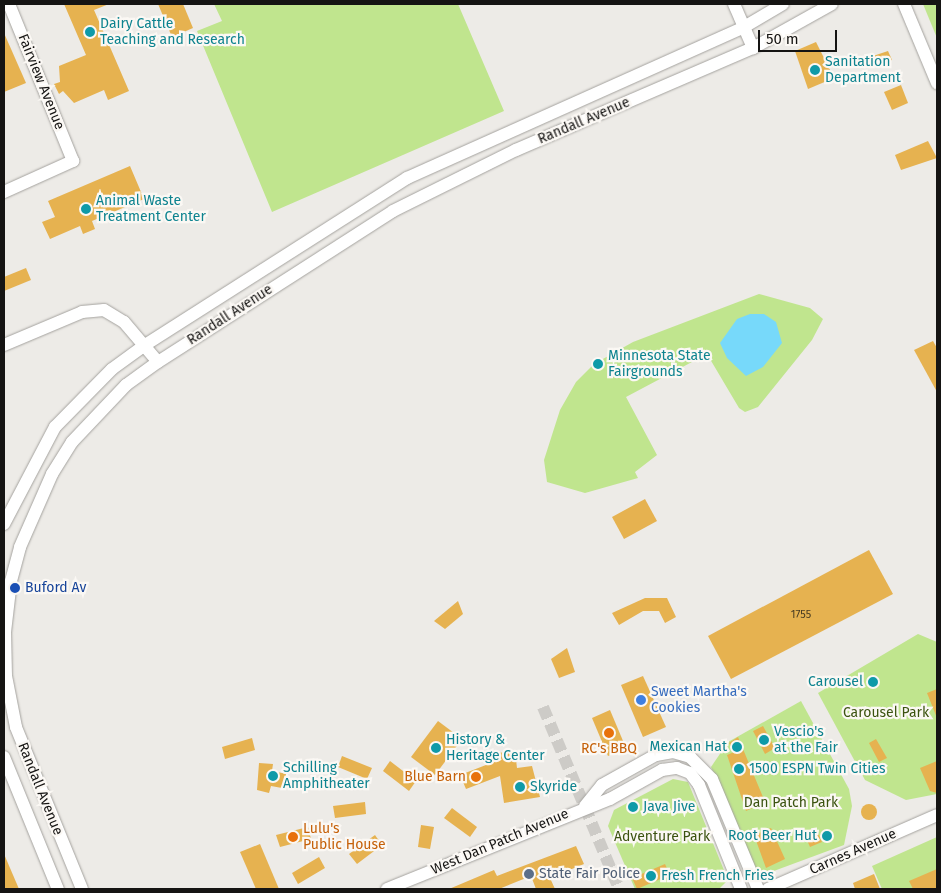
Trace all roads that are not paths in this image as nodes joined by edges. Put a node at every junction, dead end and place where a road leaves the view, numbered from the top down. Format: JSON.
{"nodes":[{"id":1,"x":9,"y":4,"type":"edge"},
{"id":2,"x":734,"y":4,"type":"edge"},
{"id":3,"x":783,"y":4,"type":"edge"},
{"id":4,"x":832,"y":4,"type":"edge"},
{"id":5,"x":904,"y":4,"type":"edge"},
{"id":6,"x":744,"y":27,"type":"junction"},
{"id":7,"x":753,"y":48,"type":"junction"},
{"id":8,"x":937,"y":83,"type":"edge"},
{"id":9,"x":4,"y":192,"type":"edge"},
{"id":10,"x":4,"y":345,"type":"edge"},
{"id":11,"x":144,"y":345,"type":"junction"},
{"id":12,"x":158,"y":362,"type":"junction"},
{"id":13,"x":4,"y":524,"type":"edge"},
{"id":14,"x":5,"y":652,"type":"edge"},
{"id":15,"x":4,"y":757,"type":"edge"},
{"id":16,"x":585,"y":806,"type":"junction"},
{"id":17,"x":937,"y":816,"type":"edge"},
{"id":18,"x":58,"y":889,"type":"edge"},
{"id":19,"x":82,"y":889,"type":"edge"},
{"id":20,"x":387,"y":889,"type":"edge"},
{"id":21,"x":741,"y":889,"type":"edge"},
{"id":22,"x":758,"y":889,"type":"edge"},
{"id":23,"x":768,"y":889,"type":"edge"}],
"edges":[{"from":1,"to":9,"type":"street","name":"Fairview Avenue"},
{"from":2,"to":6,"type":"street"},
{"from":3,"to":6,"type":"street","name":"Randall Avenue"},
{"from":4,"to":7,"type":"street","name":"Randall Avenue"},
{"from":5,"to":8,"type":"street"},
{"from":6,"to":7,"type":"street"},
{"from":6,"to":11,"type":"street","name":"Randall Avenue"},
{"from":7,"to":12,"type":"street","name":"Randall Avenue"},
{"from":10,"to":11,"type":"street"},
{"from":11,"to":12,"type":"street"},
{"from":11,"to":13,"type":"street","name":"Randall Avenue"},
{"from":12,"to":14,"type":"street","name":"Randall Avenue"},
{"from":14,"to":19,"type":"street","name":"Randall Avenue"},
{"from":15,"to":18,"type":"street","name":"Randall Avenue"},
{"from":16,"to":20,"type":"street","name":"West Dan Patch Avenue"},
{"from":16,"to":21,"type":"street","name":"West Dan Patch Avenue"},
{"from":16,"to":22,"type":"street","name":"West Dan Patch Avenue"},
{"from":17,"to":23,"type":"street","name":"Carnes Avenue"}]}
